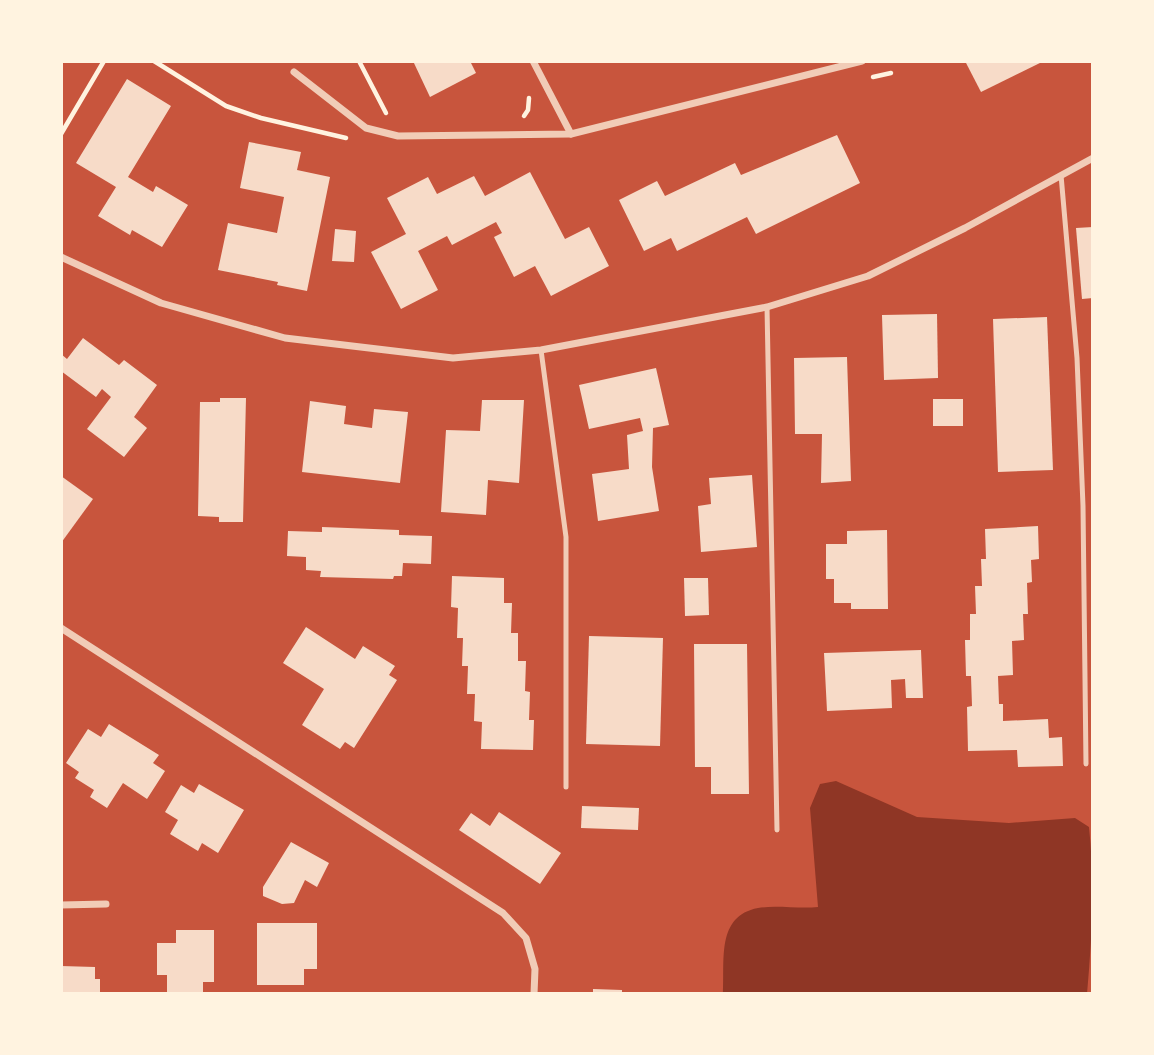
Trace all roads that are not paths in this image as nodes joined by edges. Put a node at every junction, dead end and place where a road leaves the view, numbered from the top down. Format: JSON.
{"nodes":[{"id":1,"x":533,"y":61,"type":"edge"},
{"id":2,"x":862,"y":61,"type":"edge"},
{"id":3,"x":294,"y":72,"type":"dead end"},
{"id":4,"x":571,"y":134,"type":"junction"},
{"id":5,"x":1093,"y":158,"type":"edge"},
{"id":6,"x":1061,"y":175,"type":"junction"},
{"id":7,"x":61,"y":257,"type":"edge"},
{"id":8,"x":767,"y":307,"type":"junction"},
{"id":9,"x":541,"y":350,"type":"junction"},
{"id":10,"x":61,"y":628,"type":"edge"},
{"id":11,"x":1086,"y":764,"type":"dead end"},
{"id":12,"x":566,"y":787,"type":"dead end"},
{"id":13,"x":777,"y":830,"type":"dead end"},
{"id":14,"x":106,"y":904,"type":"dead end"},
{"id":15,"x":61,"y":905,"type":"edge"},
{"id":16,"x":534,"y":994,"type":"edge"}],
"edges":[{"from":1,"to":4,"type":"street"},
{"from":2,"to":4,"type":"street"},
{"from":3,"to":4,"type":"street"},
{"from":5,"to":6,"type":"street"},
{"from":6,"to":8,"type":"street"},
{"from":6,"to":11,"type":"lane"},
{"from":7,"to":9,"type":"street"},
{"from":8,"to":9,"type":"street"},
{"from":8,"to":13,"type":"lane"},
{"from":9,"to":12,"type":"lane"},
{"from":10,"to":16,"type":"street"},
{"from":14,"to":15,"type":"street"}]}
